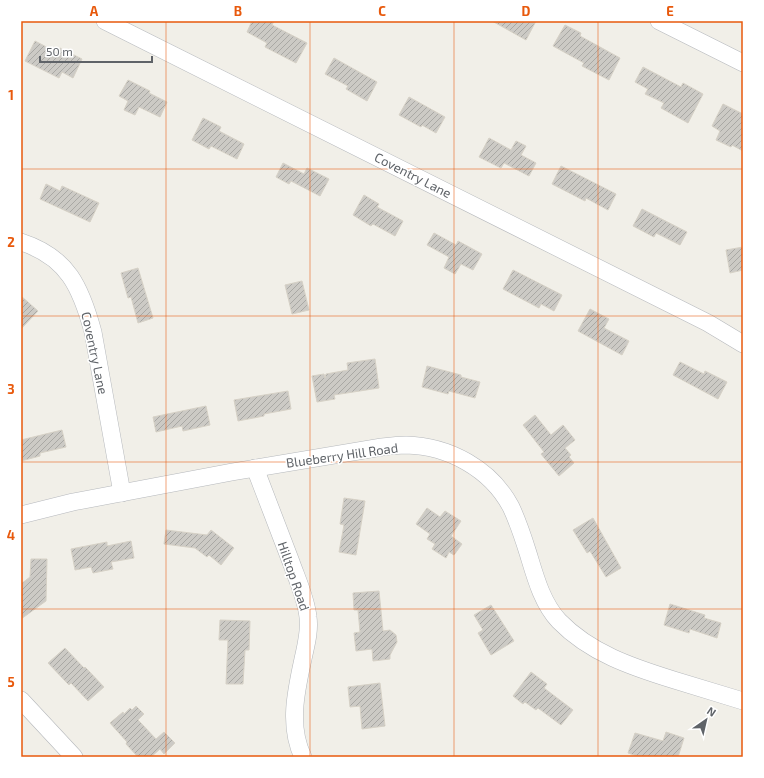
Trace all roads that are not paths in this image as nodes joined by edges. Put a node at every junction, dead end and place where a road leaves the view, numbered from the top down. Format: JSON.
{"nodes":[{"id":1,"x":105,"y":21,"type":"edge"},
{"id":2,"x":659,"y":21,"type":"edge"},
{"id":3,"x":743,"y":63,"type":"edge"},
{"id":4,"x":21,"y":242,"type":"edge"},
{"id":5,"x":721,"y":330,"type":"junction"},
{"id":6,"x":743,"y":334,"type":"edge"},
{"id":7,"x":743,"y":344,"type":"edge"},
{"id":8,"x":255,"y":468,"type":"junction"},
{"id":9,"x":122,"y":493,"type":"junction"},
{"id":10,"x":21,"y":515,"type":"edge"},
{"id":11,"x":21,"y":700,"type":"edge"},
{"id":12,"x":743,"y":701,"type":"edge"},
{"id":13,"x":74,"y":757,"type":"edge"},
{"id":14,"x":303,"y":757,"type":"edge"}],
"edges":[{"from":1,"to":5,"type":"street","name":"Coventry Lane"},
{"from":2,"to":3,"type":"street"},
{"from":4,"to":9,"type":"street","name":"Coventry Lane"},
{"from":5,"to":6,"type":"street","name":"Coventry Lane"},
{"from":5,"to":7,"type":"street","name":"Coventry Lane"},
{"from":8,"to":9,"type":"street","name":"Blueberry Hill Road"},
{"from":8,"to":12,"type":"street","name":"Blueberry Hill Road"},
{"from":8,"to":14,"type":"street","name":"Hilltop Road"},
{"from":9,"to":10,"type":"street","name":"Blueberry Hill Road"},
{"from":11,"to":13,"type":"street"}]}
